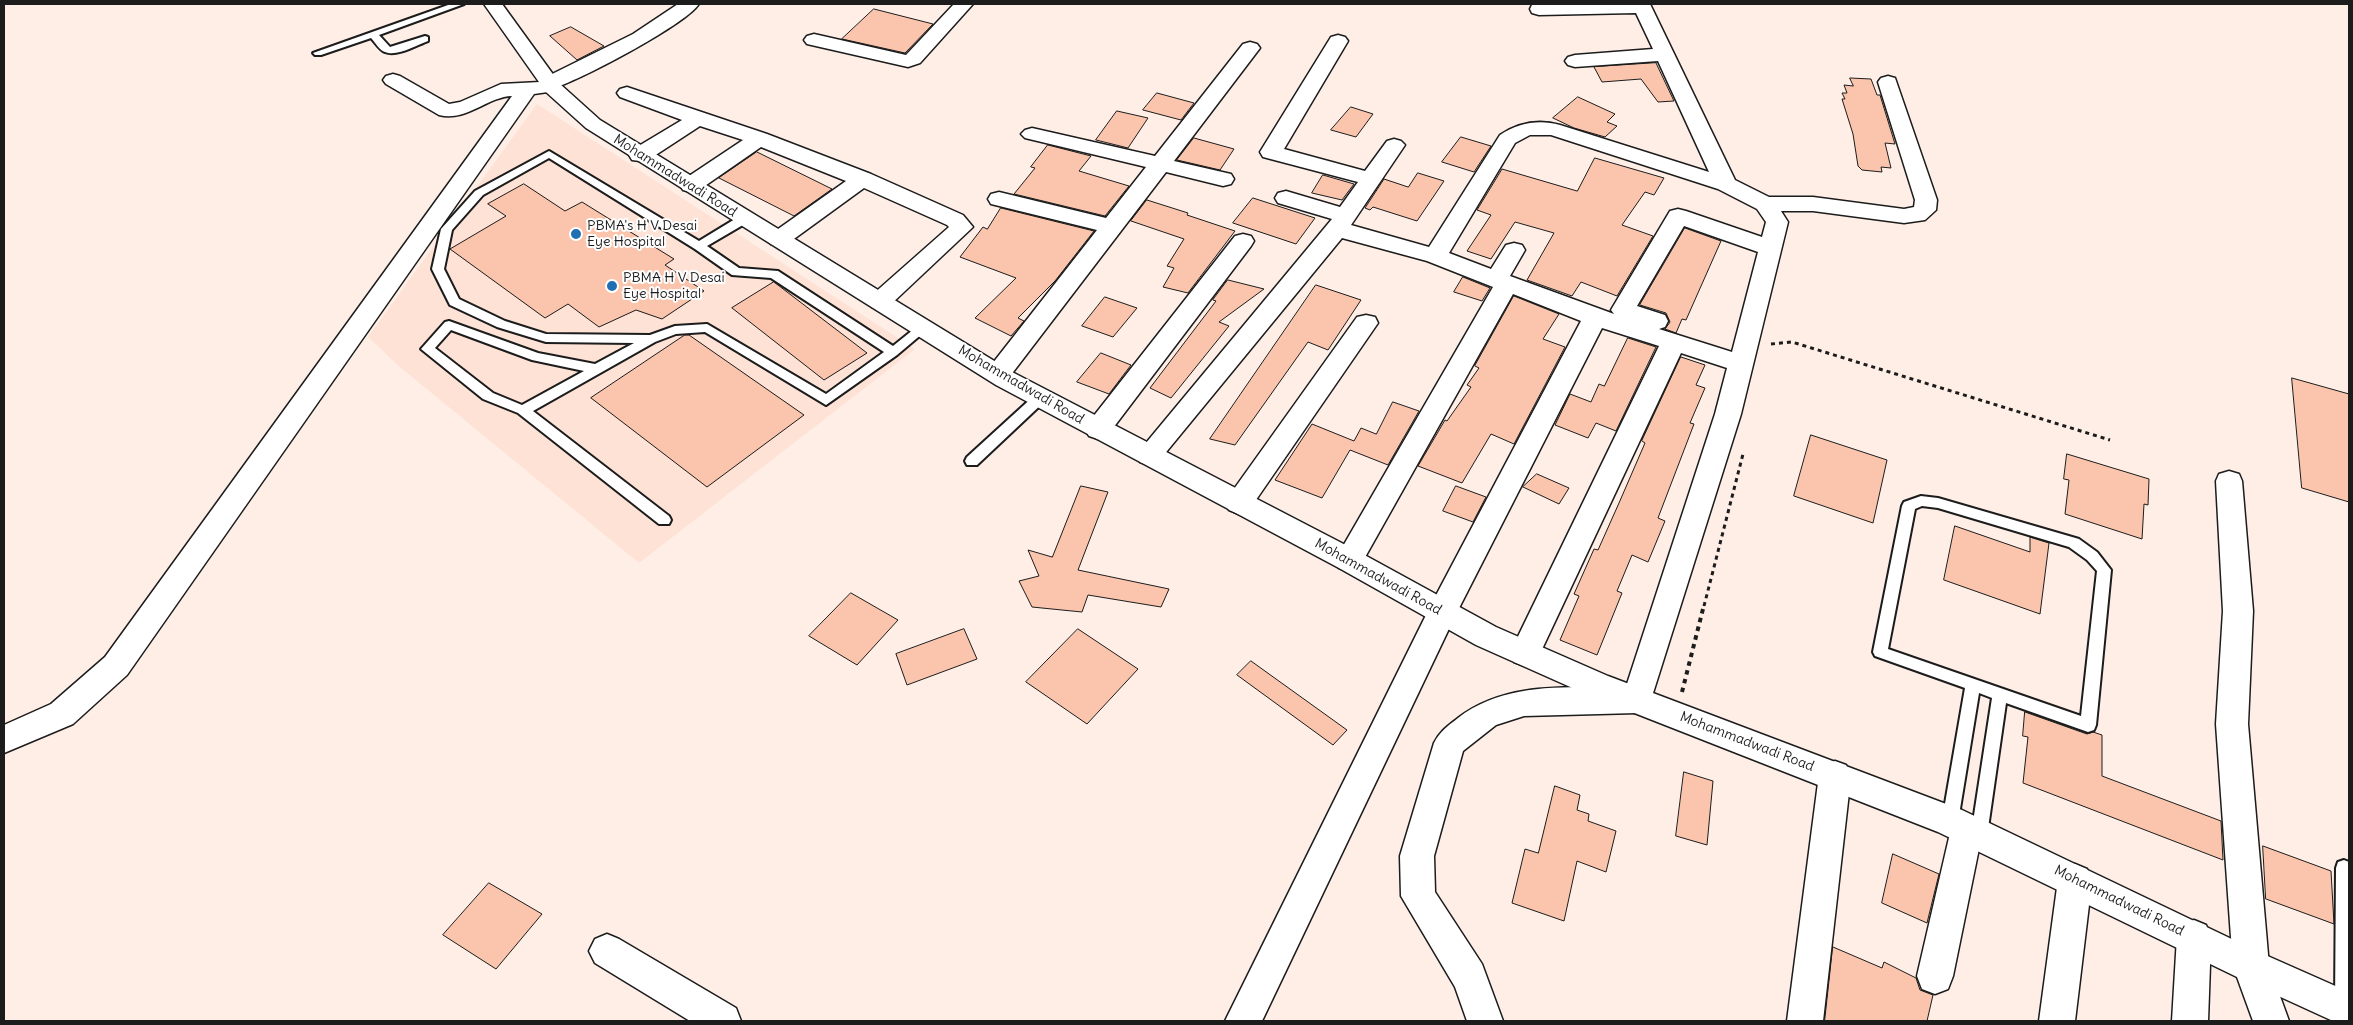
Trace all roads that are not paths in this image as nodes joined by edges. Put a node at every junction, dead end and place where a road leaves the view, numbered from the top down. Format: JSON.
{"nodes":[{"id":1,"x":459,"y":4,"type":"edge"},
{"id":2,"x":493,"y":4,"type":"edge"},
{"id":3,"x":690,"y":4,"type":"edge"},
{"id":4,"x":964,"y":4,"type":"edge"},
{"id":5,"x":1641,"y":5,"type":"edge"},
{"id":6,"x":1539,"y":9,"type":"dead end"},
{"id":7,"x":373,"y":34,"type":"junction"},
{"id":8,"x":426,"y":39,"type":"dead end"},
{"id":9,"x":814,"y":40,"type":"dead end"},
{"id":10,"x":1338,"y":41,"type":"dead end"},
{"id":11,"x":1250,"y":48,"type":"dead end"},
{"id":12,"x":318,"y":53,"type":"dead end"},
{"id":13,"x":1666,"y":54,"type":"junction"},
{"id":14,"x":1575,"y":61,"type":"dead end"},
{"id":15,"x":393,"y":80,"type":"dead end"},
{"id":16,"x":1888,"y":82,"type":"dead end"},
{"id":17,"x":543,"y":86,"type":"junction"},
{"id":18,"x":627,"y":92,"type":"dead end"},
{"id":19,"x":698,"y":119,"type":"junction"},
{"id":20,"x":1032,"y":134,"type":"dead end"},
{"id":21,"x":760,"y":138,"type":"junction"},
{"id":22,"x":1394,"y":145,"type":"dead end"},
{"id":23,"x":640,"y":155,"type":"junction"},
{"id":24,"x":1160,"y":164,"type":"junction"},
{"id":25,"x":864,"y":179,"type":"junction"},
{"id":26,"x":1223,"y":179,"type":"dead end"},
{"id":27,"x":1370,"y":179,"type":"junction"},
{"id":28,"x":1726,"y":184,"type":"junction"},
{"id":29,"x":691,"y":185,"type":"junction"},
{"id":30,"x":1286,"y":198,"type":"dead end"},
{"id":31,"x":999,"y":199,"type":"dead end"},
{"id":32,"x":1765,"y":204,"type":"junction"},
{"id":33,"x":744,"y":219,"type":"junction"},
{"id":34,"x":1341,"y":222,"type":"junction"},
{"id":35,"x":1112,"y":227,"type":"junction"},
{"id":36,"x":780,"y":239,"type":"junction"},
{"id":37,"x":1243,"y":241,"type":"dead end"},
{"id":38,"x":699,"y":246,"type":"junction"},
{"id":39,"x":1771,"y":248,"type":"junction"},
{"id":40,"x":1514,"y":250,"type":"dead end"},
{"id":41,"x":1435,"y":256,"type":"junction"},
{"id":42,"x":1501,"y":282,"type":"junction"},
{"id":43,"x":880,"y":301,"type":"junction"},
{"id":44,"x":1595,"y":317,"type":"junction"},
{"id":45,"x":1366,"y":324,"type":"dead end"},
{"id":46,"x":923,"y":328,"type":"junction"},
{"id":47,"x":651,"y":339,"type":"junction"},
{"id":48,"x":1674,"y":343,"type":"junction"},
{"id":49,"x":893,"y":352,"type":"junction"},
{"id":50,"x":1743,"y":359,"type":"junction"},
{"id":51,"x":597,"y":369,"type":"junction"},
{"id":52,"x":998,"y":374,"type":"junction"},
{"id":53,"x":1040,"y":398,"type":"junction"},
{"id":54,"x":523,"y":410,"type":"junction"},
{"id":55,"x":1098,"y":429,"type":"junction"},
{"id":56,"x":1149,"y":455,"type":"junction"},
{"id":57,"x":972,"y":461,"type":"dead end"},
{"id":58,"x":2230,"y":481,"type":"dead end"},
{"id":59,"x":1239,"y":503,"type":"junction"},
{"id":60,"x":664,"y":520,"type":"dead end"},
{"id":61,"x":1349,"y":560,"type":"junction"},
{"id":62,"x":1442,"y":612,"type":"junction"},
{"id":63,"x":1525,"y":653,"type":"junction"},
{"id":64,"x":1973,"y":684,"type":"junction"},
{"id":65,"x":2000,"y":694,"type":"junction"},
{"id":66,"x":1637,"y":700,"type":"junction"},
{"id":67,"x":4,"y":739,"type":"edge"},
{"id":68,"x":1835,"y":775,"type":"junction"},
{"id":69,"x":1966,"y":828,"type":"junction"},
{"id":70,"x":2344,"y":868,"type":"dead end"},
{"id":71,"x":2075,"y":880,"type":"junction"},
{"id":72,"x":2194,"y":937,"type":"junction"},
{"id":73,"x":607,"y":952,"type":"dead end"},
{"id":74,"x":2250,"y":966,"type":"junction"},
{"id":75,"x":1935,"y":976,"type":"dead end"},
{"id":76,"x":2347,"y":1009,"type":"edge"},
{"id":77,"x":723,"y":1021,"type":"edge"},
{"id":78,"x":1243,"y":1021,"type":"edge"},
{"id":79,"x":1485,"y":1021,"type":"edge"},
{"id":80,"x":1805,"y":1021,"type":"edge"},
{"id":81,"x":2057,"y":1021,"type":"edge"},
{"id":82,"x":2190,"y":1021,"type":"edge"},
{"id":83,"x":2271,"y":1021,"type":"edge"}],
"edges":[{"from":1,"to":7,"type":"lane"},
{"from":2,"to":17,"type":"street","name":"Mohammadwadi Road"},
{"from":3,"to":17,"type":"street"},
{"from":4,"to":9,"type":"street"},
{"from":5,"to":6,"type":"street"},
{"from":5,"to":13,"type":"street"},
{"from":7,"to":8,"type":"lane"},
{"from":7,"to":12,"type":"lane"},
{"from":10,"to":27,"type":"street"},
{"from":11,"to":24,"type":"street"},
{"from":13,"to":14,"type":"street"},
{"from":13,"to":28,"type":"street"},
{"from":15,"to":17,"type":"street"},
{"from":16,"to":32,"type":"street"},
{"from":17,"to":23,"type":"street","name":"Mohammadwadi Road"},
{"from":17,"to":67,"type":"street"},
{"from":18,"to":19,"type":"street"},
{"from":19,"to":21,"type":"street"},
{"from":19,"to":23,"type":"street"},
{"from":20,"to":24,"type":"street"},
{"from":21,"to":25,"type":"street"},
{"from":21,"to":29,"type":"street"},
{"from":22,"to":27,"type":"street"},
{"from":23,"to":29,"type":"street","name":"Mohammadwadi Road"},
{"from":24,"to":26,"type":"street"},
{"from":24,"to":35,"type":"street"},
{"from":25,"to":36,"type":"street"},
{"from":25,"to":43,"type":"street"},
{"from":27,"to":34,"type":"street"},
{"from":28,"to":32,"type":"street"},
{"from":28,"to":41,"type":"street"},
{"from":29,"to":33,"type":"street","name":"Mohammadwadi Road"},
{"from":30,"to":34,"type":"street"},
{"from":31,"to":35,"type":"street"},
{"from":32,"to":39,"type":"street"},
{"from":33,"to":36,"type":"street","name":"Mohammadwadi Road"},
{"from":33,"to":38,"type":"lane"},
{"from":34,"to":41,"type":"street"},
{"from":34,"to":56,"type":"street"},
{"from":35,"to":52,"type":"street"},
{"from":36,"to":43,"type":"street","name":"Mohammadwadi Road"},
{"from":37,"to":55,"type":"street"},
{"from":38,"to":47,"type":"lane"},
{"from":38,"to":49,"type":"lane"},
{"from":39,"to":50,"type":"street"},
{"from":39,"to":50,"type":"street"},
{"from":40,"to":42,"type":"street"},
{"from":41,"to":42,"type":"street"},
{"from":42,"to":44,"type":"street"},
{"from":42,"to":61,"type":"street"},
{"from":43,"to":46,"type":"street","name":"Mohammadwadi Road"},
{"from":44,"to":48,"type":"street"},
{"from":44,"to":62,"type":"street"},
{"from":45,"to":59,"type":"street"},
{"from":46,"to":49,"type":"lane"},
{"from":46,"to":52,"type":"street","name":"Mohammadwadi Road"},
{"from":47,"to":49,"type":"lane"},
{"from":47,"to":51,"type":"lane"},
{"from":48,"to":50,"type":"street"},
{"from":48,"to":63,"type":"street"},
{"from":50,"to":66,"type":"street"},
{"from":51,"to":54,"type":"lane"},
{"from":51,"to":54,"type":"lane"},
{"from":52,"to":53,"type":"street","name":"Mohammadwadi Road"},
{"from":53,"to":55,"type":"street","name":"Mohammadwadi Road"},
{"from":53,"to":57,"type":"lane"},
{"from":54,"to":60,"type":"lane"},
{"from":55,"to":56,"type":"street","name":"Mohammadwadi Road"},
{"from":56,"to":59,"type":"street","name":"Mohammadwadi Road"},
{"from":58,"to":74,"type":"street"},
{"from":59,"to":61,"type":"street","name":"Mohammadwadi Road"},
{"from":61,"to":62,"type":"street","name":"Mohammadwadi Road"},
{"from":62,"to":63,"type":"street","name":"Mohammadwadi Road"},
{"from":62,"to":78,"type":"street"},
{"from":63,"to":66,"type":"street","name":"Mohammadwadi Road"},
{"from":64,"to":65,"type":"lane"},
{"from":64,"to":65,"type":"lane"},
{"from":64,"to":69,"type":"lane"},
{"from":65,"to":69,"type":"lane"},
{"from":66,"to":68,"type":"street","name":"Mohammadwadi Road"},
{"from":66,"to":79,"type":"street"},
{"from":68,"to":69,"type":"street","name":"Mohammadwadi Road"},
{"from":68,"to":80,"type":"street"},
{"from":69,"to":71,"type":"street","name":"Mohammadwadi Road"},
{"from":69,"to":75,"type":"street"},
{"from":70,"to":76,"type":"lane"},
{"from":71,"to":72,"type":"street","name":"Mohammadwadi Road"},
{"from":71,"to":81,"type":"street"},
{"from":72,"to":74,"type":"street","name":"Mohammadwadi Road"},
{"from":72,"to":82,"type":"street"},
{"from":73,"to":77,"type":"street"},
{"from":74,"to":76,"type":"street","name":"Mohammadwadi Road"},
{"from":74,"to":83,"type":"street"}]}
